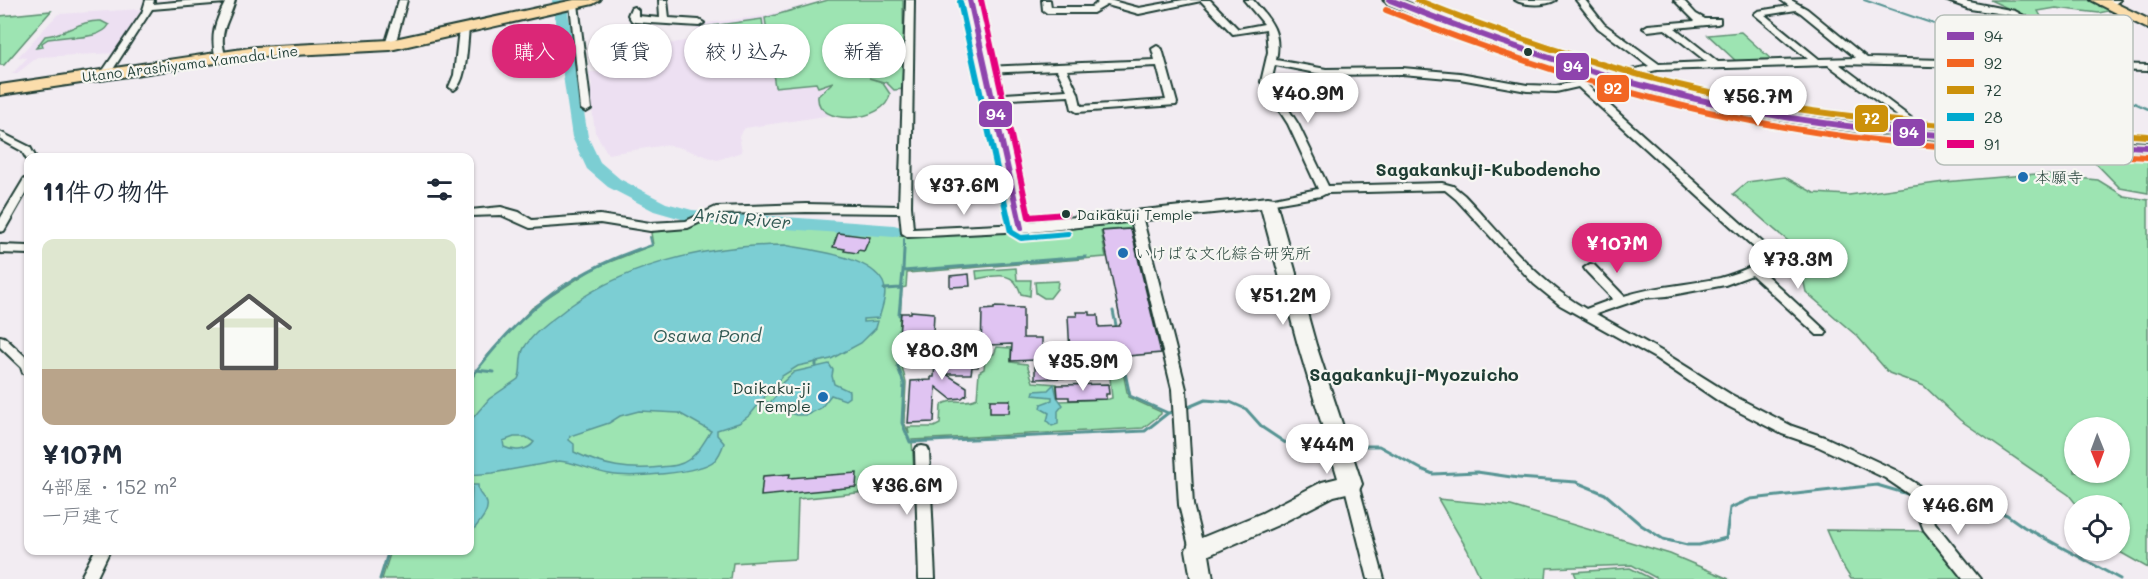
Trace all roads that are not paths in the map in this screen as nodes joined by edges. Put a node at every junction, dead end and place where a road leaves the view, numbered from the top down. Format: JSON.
{"nodes":[{"id":1,"x":403,"y":0,"type":"edge"},
{"id":2,"x":592,"y":0,"type":"edge"},
{"id":3,"x":663,"y":0,"type":"edge"},
{"id":4,"x":910,"y":0,"type":"edge"},
{"id":5,"x":970,"y":0,"type":"edge"},
{"id":6,"x":1046,"y":0,"type":"edge"},
{"id":7,"x":1197,"y":0,"type":"edge"},
{"id":8,"x":1205,"y":0,"type":"edge"},
{"id":9,"x":1248,"y":0,"type":"edge"},
{"id":10,"x":1390,"y":0,"type":"edge"},
{"id":11,"x":1519,"y":0,"type":"edge"},
{"id":12,"x":1552,"y":0,"type":"edge"},
{"id":13,"x":1580,"y":0,"type":"edge"},
{"id":14,"x":1678,"y":0,"type":"edge"},
{"id":15,"x":1785,"y":0,"type":"edge"},
{"id":16,"x":1949,"y":0,"type":"edge"},
{"id":17,"x":225,"y":1,"type":"edge"},
{"id":18,"x":1102,"y":1,"type":"edge"},
{"id":19,"x":2106,"y":1,"type":"edge"},
{"id":20,"x":149,"y":4,"type":"edge"},
{"id":21,"x":565,"y":6,"type":"junction"},
{"id":22,"x":1798,"y":7,"type":"junction"},
{"id":23,"x":634,"y":10,"type":"dead end"},
{"id":24,"x":2016,"y":15,"type":"edge"},
{"id":25,"x":2130,"y":15,"type":"edge"},
{"id":26,"x":2133,"y":16,"type":"edge"},
{"id":27,"x":665,"y":21,"type":"junction"},
{"id":28,"x":1702,"y":21,"type":"junction"},
{"id":29,"x":1717,"y":21,"type":"dead end"},
{"id":30,"x":699,"y":23,"type":"dead end"},
{"id":31,"x":2148,"y":25,"type":"edge"},
{"id":32,"x":1270,"y":26,"type":"junction"},
{"id":33,"x":1668,"y":26,"type":"junction"},
{"id":34,"x":1648,"y":28,"type":"dead end"},
{"id":35,"x":464,"y":29,"type":"junction"},
{"id":36,"x":390,"y":45,"type":"junction"},
{"id":37,"x":1157,"y":48,"type":"dead end"},
{"id":38,"x":221,"y":58,"type":"junction"},
{"id":39,"x":1865,"y":60,"type":"junction"},
{"id":40,"x":1272,"y":62,"type":"junction"},
{"id":41,"x":1817,"y":62,"type":"junction"},
{"id":42,"x":1830,"y":62,"type":"junction"},
{"id":43,"x":1935,"y":62,"type":"edge"},
{"id":44,"x":1160,"y":63,"type":"junction"},
{"id":45,"x":1716,"y":65,"type":"junction"},
{"id":46,"x":1060,"y":66,"type":"junction"},
{"id":47,"x":2133,"y":67,"type":"edge"},
{"id":48,"x":1657,"y":68,"type":"junction"},
{"id":49,"x":2148,"y":68,"type":"edge"},
{"id":50,"x":985,"y":70,"type":"junction"},
{"id":51,"x":105,"y":75,"type":"junction"},
{"id":52,"x":1609,"y":78,"type":"junction"},
{"id":53,"x":1581,"y":85,"type":"junction"},
{"id":54,"x":454,"y":87,"type":"dead end"},
{"id":55,"x":0,"y":90,"type":"edge"},
{"id":56,"x":1074,"y":93,"type":"junction"},
{"id":57,"x":991,"y":97,"type":"junction"},
{"id":58,"x":586,"y":110,"type":"dead end"},
{"id":59,"x":1926,"y":134,"type":"junction"},
{"id":60,"x":0,"y":135,"type":"edge"},
{"id":61,"x":1935,"y":135,"type":"edge"},
{"id":62,"x":2133,"y":146,"type":"edge"},
{"id":63,"x":2148,"y":147,"type":"edge"},
{"id":64,"x":29,"y":153,"type":"edge"},
{"id":65,"x":24,"y":189,"type":"edge"},
{"id":66,"x":1323,"y":190,"type":"junction"},
{"id":67,"x":1268,"y":202,"type":"junction"},
{"id":68,"x":906,"y":210,"type":"junction"},
{"id":69,"x":474,"y":213,"type":"edge"},
{"id":70,"x":1136,"y":216,"type":"junction"},
{"id":71,"x":0,"y":228,"type":"edge"},
{"id":72,"x":1021,"y":228,"type":"junction"},
{"id":73,"x":0,"y":249,"type":"edge"},
{"id":74,"x":24,"y":250,"type":"edge"},
{"id":75,"x":1590,"y":268,"type":"dead end"},
{"id":76,"x":1754,"y":270,"type":"junction"},
{"id":77,"x":1622,"y":301,"type":"junction"},
{"id":78,"x":1583,"y":314,"type":"junction"},
{"id":79,"x":1821,"y":332,"type":"dead end"},
{"id":80,"x":0,"y":340,"type":"edge"},
{"id":81,"x":24,"y":362,"type":"edge"},
{"id":82,"x":922,"y":451,"type":"dead end"},
{"id":83,"x":1351,"y":484,"type":"junction"},
{"id":84,"x":1197,"y":550,"type":"junction"},
{"id":85,"x":100,"y":555,"type":"edge"},
{"id":86,"x":88,"y":579,"type":"edge"},
{"id":87,"x":927,"y":579,"type":"edge"},
{"id":88,"x":1202,"y":579,"type":"edge"},
{"id":89,"x":1376,"y":579,"type":"edge"},
{"id":90,"x":1972,"y":579,"type":"edge"}],
"edges":[{"from":1,"to":36,"type":"street"},
{"from":2,"to":21,"type":"main road","name":"Utano Arashiyama Yamada Line"},
{"from":3,"to":27,"type":"street"},
{"from":4,"to":68,"type":"street"},
{"from":5,"to":50,"type":"main road"},
{"from":6,"to":18,"type":"street"},
{"from":7,"to":18,"type":"street"},
{"from":8,"to":32,"type":"street"},
{"from":9,"to":32,"type":"street"},
{"from":10,"to":52,"type":"street"},
{"from":11,"to":12,"type":"street"},
{"from":13,"to":48,"type":"street"},
{"from":14,"to":28,"type":"street"},
{"from":15,"to":22,"type":"street"},
{"from":16,"to":24,"type":"street"},
{"from":17,"to":20,"type":"street"},
{"from":17,"to":38,"type":"street"},
{"from":19,"to":25,"type":"main road"},
{"from":20,"to":51,"type":"street"},
{"from":21,"to":35,"type":"main road","name":"Utano Arashiyama Yamada Line"},
{"from":21,"to":58,"type":"street"},
{"from":22,"to":39,"type":"street"},
{"from":22,"to":41,"type":"street"},
{"from":23,"to":27,"type":"street"},
{"from":26,"to":31,"type":"main road"},
{"from":27,"to":30,"type":"street"},
{"from":28,"to":29,"type":"street"},
{"from":28,"to":33,"type":"street"},
{"from":32,"to":40,"type":"street"},
{"from":33,"to":34,"type":"street"},
{"from":33,"to":45,"type":"street"},
{"from":35,"to":36,"type":"main road","name":"Utano Arashiyama Yamada Line"},
{"from":35,"to":54,"type":"street"},
{"from":36,"to":38,"type":"main road","name":"Utano Arashiyama Yamada Line"},
{"from":37,"to":44,"type":"street"},
{"from":38,"to":51,"type":"main road","name":"Utano Arashiyama Yamada Line"},
{"from":39,"to":42,"type":"street"},
{"from":39,"to":43,"type":"street"},
{"from":40,"to":53,"type":"street"},
{"from":40,"to":66,"type":"street"},
{"from":41,"to":42,"type":"street"},
{"from":41,"to":45,"type":"street"},
{"from":42,"to":59,"type":"street"},
{"from":44,"to":46,"type":"street"},
{"from":44,"to":56,"type":"street"},
{"from":45,"to":48,"type":"street"},
{"from":46,"to":50,"type":"street"},
{"from":46,"to":56,"type":"street"},
{"from":47,"to":49,"type":"street"},
{"from":48,"to":52,"type":"street"},
{"from":50,"to":57,"type":"main road"},
{"from":51,"to":55,"type":"main road","name":"Utano Arashiyama Yamada Line"},
{"from":52,"to":53,"type":"street"},
{"from":52,"to":59,"type":"street"},
{"from":53,"to":76,"type":"street"},
{"from":56,"to":57,"type":"street"},
{"from":57,"to":72,"type":"main road"},
{"from":59,"to":61,"type":"street"},
{"from":60,"to":64,"type":"street"},
{"from":62,"to":63,"type":"street"},
{"from":65,"to":71,"type":"street"},
{"from":66,"to":67,"type":"street"},
{"from":66,"to":78,"type":"street"},
{"from":67,"to":70,"type":"main road"},
{"from":67,"to":83,"type":"main road"},
{"from":68,"to":69,"type":"street"},
{"from":68,"to":72,"type":"street"},
{"from":70,"to":72,"type":"main road"},
{"from":70,"to":84,"type":"street"},
{"from":73,"to":74,"type":"street"},
{"from":75,"to":77,"type":"street"},
{"from":76,"to":77,"type":"street"},
{"from":76,"to":79,"type":"street"},
{"from":77,"to":78,"type":"street"},
{"from":78,"to":90,"type":"street"},
{"from":80,"to":81,"type":"street"},
{"from":82,"to":87,"type":"street"},
{"from":83,"to":84,"type":"main road"},
{"from":83,"to":89,"type":"street"},
{"from":84,"to":88,"type":"main road"},
{"from":85,"to":86,"type":"street"}]}
